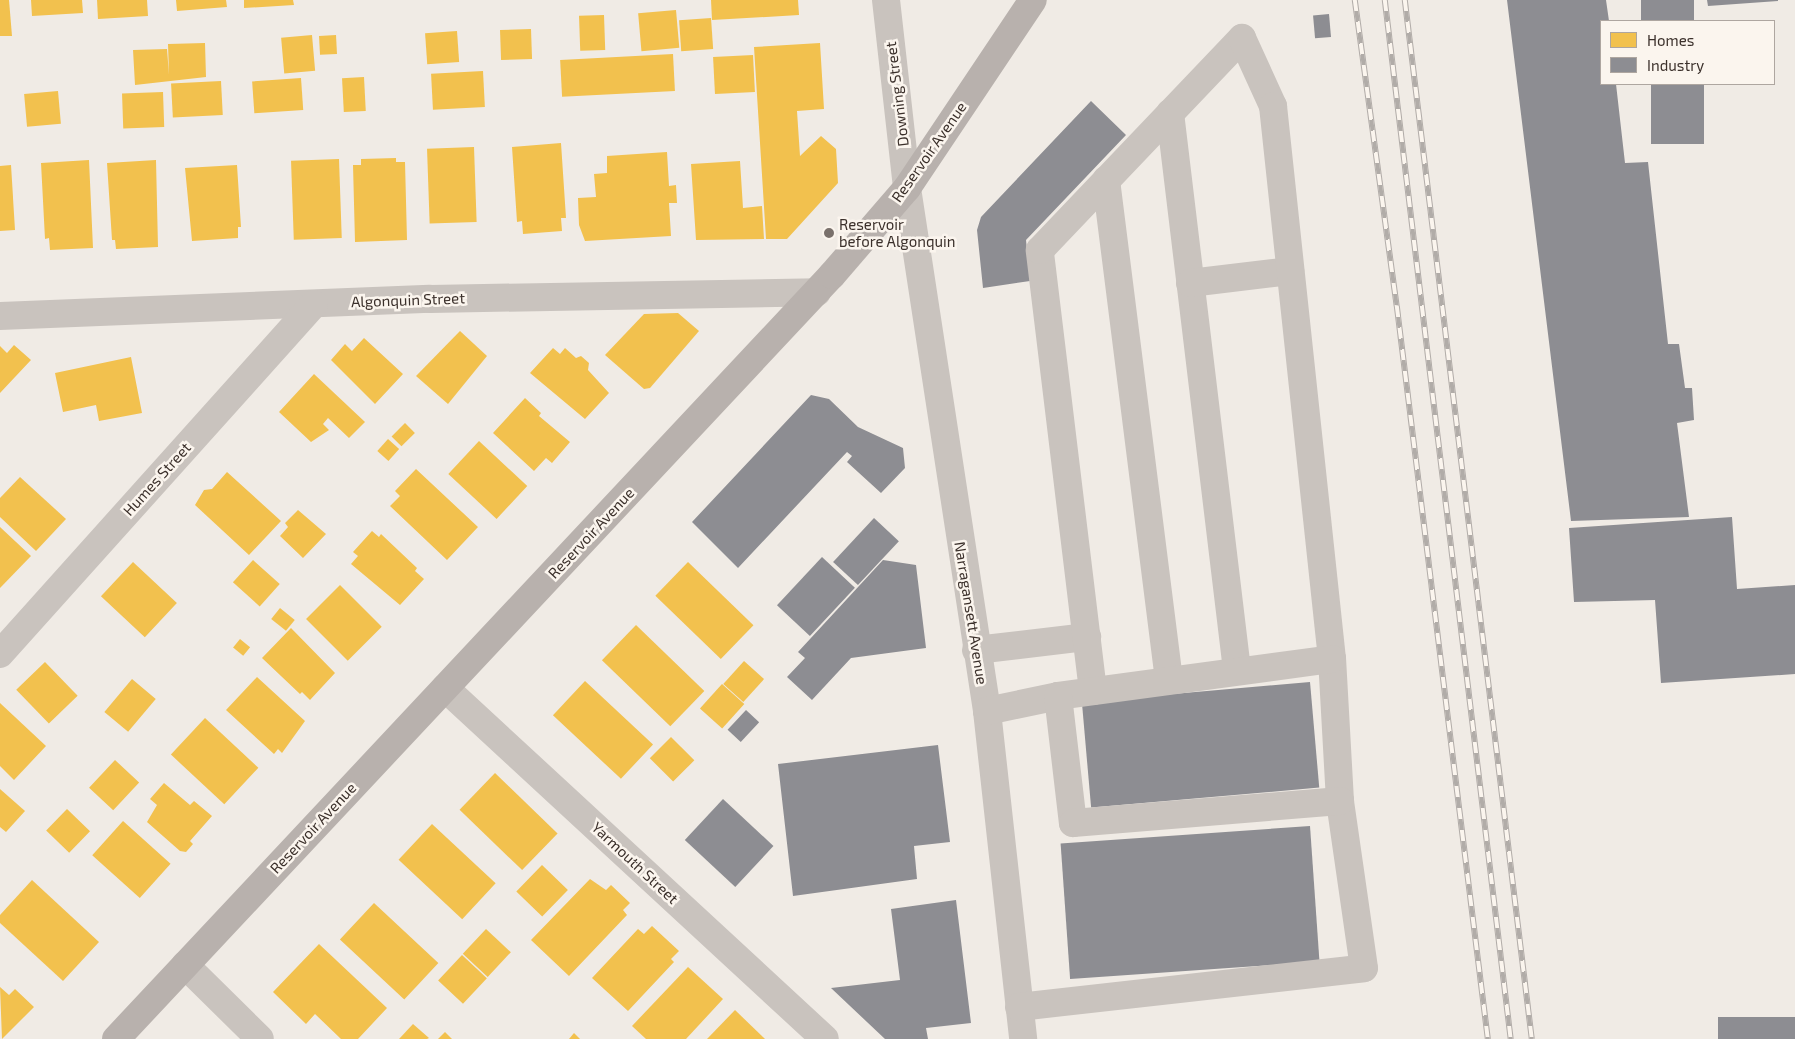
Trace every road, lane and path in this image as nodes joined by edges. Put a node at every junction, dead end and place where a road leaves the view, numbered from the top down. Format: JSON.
{"nodes":[{"id":1,"x":886,"y":0,"type":"edge"},
{"id":2,"x":1033,"y":0,"type":"edge"},
{"id":3,"x":1170,"y":113,"type":"junction"},
{"id":4,"x":1106,"y":180,"type":"junction"},
{"id":5,"x":907,"y":188,"type":"junction"},
{"id":6,"x":1290,"y":271,"type":"junction"},
{"id":7,"x":1190,"y":283,"type":"junction"},
{"id":8,"x":817,"y":292,"type":"junction"},
{"id":9,"x":314,"y":304,"type":"junction"},
{"id":10,"x":0,"y":316,"type":"edge"},
{"id":11,"x":1087,"y":637,"type":"junction"},
{"id":12,"x":976,"y":650,"type":"junction"},
{"id":13,"x":0,"y":654,"type":"edge"},
{"id":14,"x":1332,"y":658,"type":"junction"},
{"id":15,"x":1238,"y":670,"type":"junction"},
{"id":16,"x":1169,"y":680,"type":"junction"},
{"id":17,"x":445,"y":688,"type":"junction"},
{"id":18,"x":1093,"y":691,"type":"junction"},
{"id":19,"x":1058,"y":696,"type":"junction"},
{"id":20,"x":987,"y":711,"type":"junction"},
{"id":21,"x":1340,"y":801,"type":"junction"},
{"id":22,"x":185,"y":965,"type":"junction"},
{"id":23,"x":1020,"y":1007,"type":"junction"},
{"id":24,"x":116,"y":1039,"type":"edge"},
{"id":25,"x":260,"y":1039,"type":"edge"},
{"id":26,"x":826,"y":1039,"type":"edge"},
{"id":27,"x":1023,"y":1039,"type":"edge"}],
"edges":[{"from":1,"to":5,"type":"street","name":"Downing Street"},
{"from":2,"to":5,"type":"main road","name":"Reservoir Avenue"},
{"from":3,"to":4,"type":"street"},
{"from":3,"to":6,"type":"street"},
{"from":3,"to":7,"type":"street"},
{"from":4,"to":11,"type":"street"},
{"from":4,"to":16,"type":"street"},
{"from":5,"to":8,"type":"main road","name":"Reservoir Avenue"},
{"from":5,"to":12,"type":"street","name":"Narragansett Avenue"},
{"from":6,"to":7,"type":"street"},
{"from":6,"to":14,"type":"street"},
{"from":7,"to":15,"type":"street"},
{"from":8,"to":9,"type":"street","name":"Algonquin Street"},
{"from":8,"to":17,"type":"main road","name":"Reservoir Avenue"},
{"from":9,"to":10,"type":"street","name":"Algonquin Street"},
{"from":9,"to":13,"type":"street","name":"Humes Street"},
{"from":11,"to":12,"type":"street"},
{"from":11,"to":18,"type":"street"},
{"from":12,"to":20,"type":"street","name":"Narragansett Avenue"},
{"from":14,"to":15,"type":"street"},
{"from":14,"to":21,"type":"street"},
{"from":15,"to":16,"type":"street"},
{"from":16,"to":18,"type":"street"},
{"from":17,"to":22,"type":"main road","name":"Reservoir Avenue"},
{"from":17,"to":26,"type":"street","name":"Yarmouth Street"},
{"from":18,"to":19,"type":"street"},
{"from":19,"to":20,"type":"street"},
{"from":19,"to":21,"type":"street"},
{"from":20,"to":23,"type":"street","name":"Narragansett Avenue"},
{"from":21,"to":23,"type":"street"},
{"from":22,"to":24,"type":"main road","name":"Reservoir Avenue"},
{"from":22,"to":25,"type":"street"},
{"from":23,"to":27,"type":"street","name":"Narragansett Avenue"}]}
